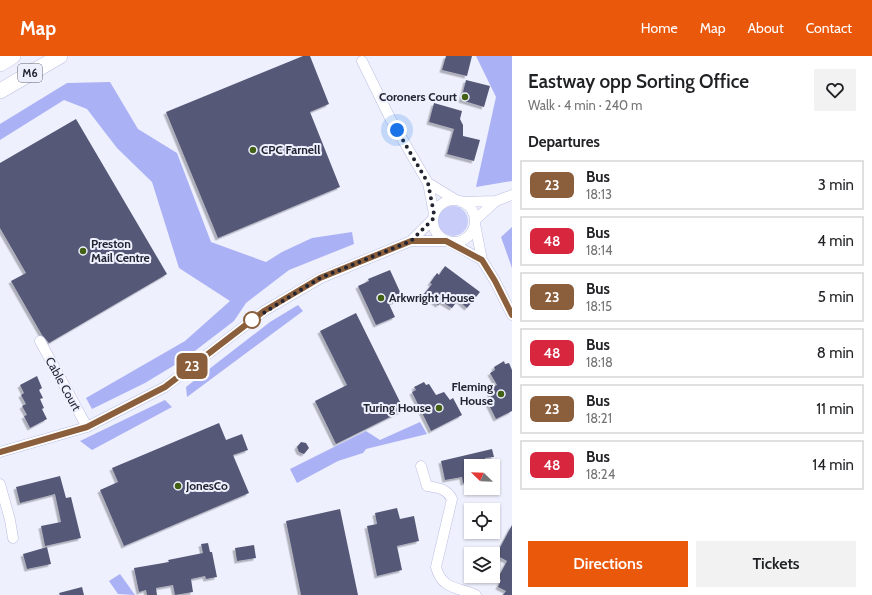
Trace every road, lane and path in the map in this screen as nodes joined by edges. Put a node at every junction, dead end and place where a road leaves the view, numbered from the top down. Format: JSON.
{"nodes":[{"id":1,"x":13,"y":56,"type":"edge"},
{"id":2,"x":60,"y":56,"type":"edge"},
{"id":3,"x":362,"y":61,"type":"dead end"},
{"id":4,"x":0,"y":64,"type":"edge"},
{"id":5,"x":0,"y":91,"type":"edge"},
{"id":6,"x":428,"y":183,"type":"junction"},
{"id":7,"x":512,"y":195,"type":"edge"},
{"id":8,"x":459,"y":201,"type":"junction"},
{"id":9,"x":496,"y":201,"type":"junction"},
{"id":10,"x":434,"y":216,"type":"junction"},
{"id":11,"x":475,"y":222,"type":"junction"},
{"id":12,"x":411,"y":241,"type":"junction"},
{"id":13,"x":448,"y":242,"type":"junction"},
{"id":14,"x":482,"y":260,"type":"junction"},
{"id":15,"x":512,"y":315,"type":"edge"},
{"id":16,"x":40,"y":341,"type":"dead end"},
{"id":17,"x":87,"y":427,"type":"junction"},
{"id":18,"x":0,"y":452,"type":"edge"},
{"id":19,"x":421,"y":466,"type":"dead end"},
{"id":20,"x":0,"y":484,"type":"edge"},
{"id":21,"x":2,"y":501,"type":"edge"},
{"id":22,"x":13,"y":538,"type":"dead end"},
{"id":23,"x":476,"y":595,"type":"edge"}],
"edges":[{"from":1,"to":4,"type":"highway","number":"M6"},
{"from":2,"to":5,"type":"highway","number":"M6"},
{"from":3,"to":6,"type":"street"},
{"from":6,"to":8,"type":"street"},
{"from":6,"to":10,"type":"street"},
{"from":7,"to":9,"type":"street"},
{"from":8,"to":9,"type":"street"},
{"from":8,"to":10,"type":"street"},
{"from":8,"to":11,"type":"street"},
{"from":9,"to":11,"type":"street"},
{"from":10,"to":12,"type":"street"},
{"from":10,"to":13,"type":"street"},
{"from":11,"to":13,"type":"street"},
{"from":11,"to":14,"type":"street"},
{"from":12,"to":13,"type":"street"},
{"from":12,"to":17,"type":"street"},
{"from":13,"to":14,"type":"street"},
{"from":14,"to":15,"type":"street"},
{"from":16,"to":17,"type":"street","name":"Cable Court"},
{"from":17,"to":18,"type":"street"},
{"from":19,"to":23,"type":"street"},
{"from":20,"to":21,"type":"street"},
{"from":21,"to":22,"type":"street"}]}
